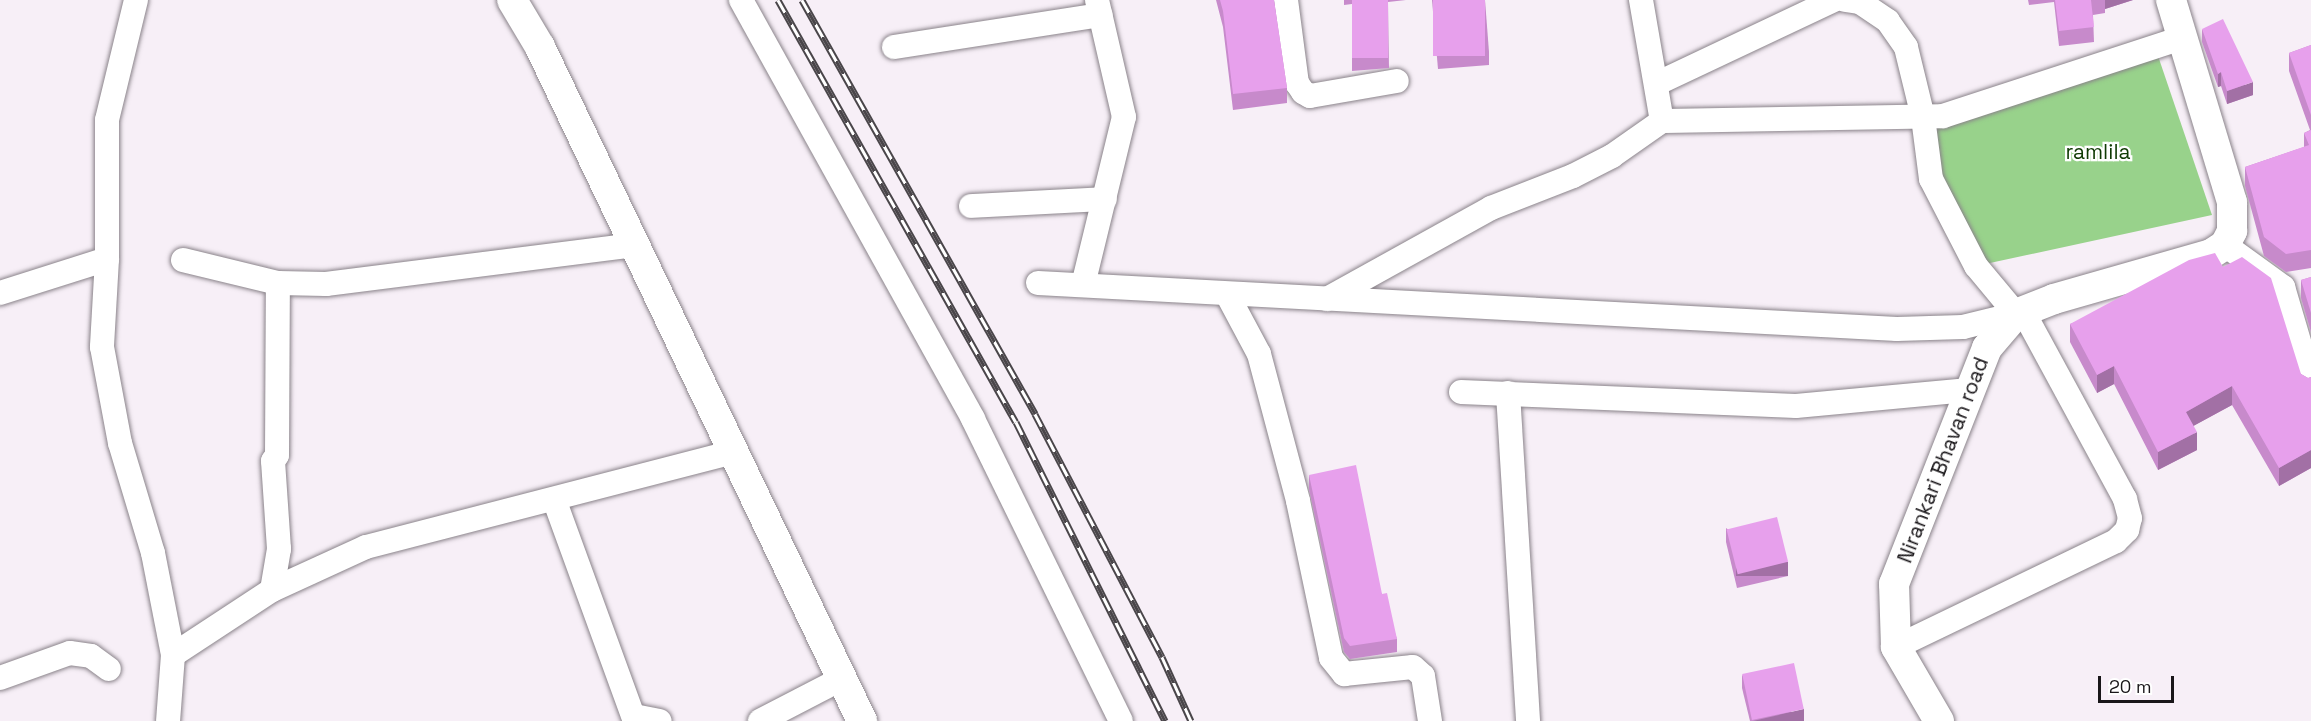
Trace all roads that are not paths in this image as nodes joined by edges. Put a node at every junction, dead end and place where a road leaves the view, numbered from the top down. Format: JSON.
{"nodes":[{"id":1,"x":136,"y":0,"type":"edge"},
{"id":2,"x":512,"y":0,"type":"edge"},
{"id":3,"x":741,"y":0,"type":"edge"},
{"id":4,"x":1286,"y":0,"type":"edge"},
{"id":5,"x":1641,"y":0,"type":"edge"},
{"id":6,"x":1834,"y":0,"type":"edge"},
{"id":7,"x":1845,"y":0,"type":"edge"},
{"id":8,"x":2170,"y":0,"type":"edge"},
{"id":9,"x":1099,"y":8,"type":"edge"},
{"id":10,"x":2181,"y":38,"type":"junction"},
{"id":11,"x":894,"y":47,"type":"dead end"},
{"id":12,"x":1397,"y":81,"type":"dead end"},
{"id":13,"x":1656,"y":84,"type":"junction"},
{"id":14,"x":1923,"y":117,"type":"junction"},
{"id":15,"x":1662,"y":121,"type":"junction"},
{"id":16,"x":1105,"y":199,"type":"junction"},
{"id":17,"x":971,"y":206,"type":"dead end"},
{"id":18,"x":634,"y":245,"type":"junction"},
{"id":19,"x":2225,"y":245,"type":"junction"},
{"id":20,"x":107,"y":259,"type":"junction"},
{"id":21,"x":183,"y":260,"type":"dead end"},
{"id":22,"x":278,"y":283,"type":"junction"},
{"id":23,"x":1038,"y":283,"type":"dead end"},
{"id":24,"x":1083,"y":285,"type":"junction"},
{"id":25,"x":0,"y":292,"type":"edge"},
{"id":26,"x":1227,"y":294,"type":"junction"},
{"id":27,"x":1327,"y":299,"type":"junction"},
{"id":28,"x":2019,"y":312,"type":"junction"},
{"id":29,"x":2311,"y":382,"type":"edge"},
{"id":30,"x":1967,"y":390,"type":"junction"},
{"id":31,"x":1461,"y":392,"type":"dead end"},
{"id":32,"x":1508,"y":393,"type":"junction"},
{"id":33,"x":733,"y":452,"type":"junction"},
{"id":34,"x":554,"y":499,"type":"junction"},
{"id":35,"x":272,"y":590,"type":"junction"},
{"id":36,"x":1896,"y":647,"type":"junction"},
{"id":37,"x":173,"y":655,"type":"junction"},
{"id":38,"x":109,"y":669,"type":"dead end"},
{"id":39,"x":0,"y":678,"type":"edge"},
{"id":40,"x":841,"y":679,"type":"junction"},
{"id":41,"x":634,"y":719,"type":"edge"},
{"id":42,"x":168,"y":721,"type":"edge"},
{"id":43,"x":660,"y":721,"type":"edge"},
{"id":44,"x":760,"y":721,"type":"edge"},
{"id":45,"x":861,"y":721,"type":"edge"},
{"id":46,"x":1121,"y":721,"type":"edge"},
{"id":47,"x":1430,"y":721,"type":"edge"},
{"id":48,"x":1528,"y":721,"type":"edge"},
{"id":49,"x":1939,"y":721,"type":"edge"}],
"edges":[{"from":1,"to":20,"type":"street"},
{"from":2,"to":18,"type":"street"},
{"from":3,"to":46,"type":"street"},
{"from":4,"to":12,"type":"street"},
{"from":5,"to":13,"type":"street"},
{"from":6,"to":13,"type":"street"},
{"from":7,"to":14,"type":"street"},
{"from":8,"to":10,"type":"street"},
{"from":9,"to":11,"type":"street"},
{"from":9,"to":16,"type":"street"},
{"from":10,"to":14,"type":"street"},
{"from":10,"to":19,"type":"street"},
{"from":13,"to":15,"type":"street"},
{"from":14,"to":15,"type":"street"},
{"from":14,"to":28,"type":"street"},
{"from":15,"to":27,"type":"street"},
{"from":16,"to":17,"type":"street"},
{"from":16,"to":24,"type":"street"},
{"from":18,"to":22,"type":"street"},
{"from":18,"to":33,"type":"street"},
{"from":19,"to":28,"type":"street"},
{"from":19,"to":29,"type":"street"},
{"from":20,"to":25,"type":"street"},
{"from":20,"to":37,"type":"street"},
{"from":21,"to":22,"type":"street"},
{"from":22,"to":35,"type":"street"},
{"from":23,"to":24,"type":"street"},
{"from":24,"to":26,"type":"street"},
{"from":26,"to":27,"type":"street"},
{"from":26,"to":47,"type":"street"},
{"from":27,"to":28,"type":"street"},
{"from":28,"to":30,"type":"street","name":"Nirankari Bhavan road"},
{"from":28,"to":36,"type":"street"},
{"from":30,"to":32,"type":"street"},
{"from":30,"to":36,"type":"street","name":"Nirankari Bhavan road"},
{"from":31,"to":32,"type":"street"},
{"from":32,"to":48,"type":"street"},
{"from":33,"to":34,"type":"street"},
{"from":33,"to":40,"type":"street"},
{"from":34,"to":35,"type":"street"},
{"from":34,"to":41,"type":"street"},
{"from":35,"to":37,"type":"street"},
{"from":36,"to":49,"type":"street","name":"Nirankari Bhavan road"},
{"from":37,"to":42,"type":"street"},
{"from":38,"to":39,"type":"street"},
{"from":40,"to":44,"type":"street"},
{"from":40,"to":45,"type":"street"},
{"from":41,"to":43,"type":"street"}]}
